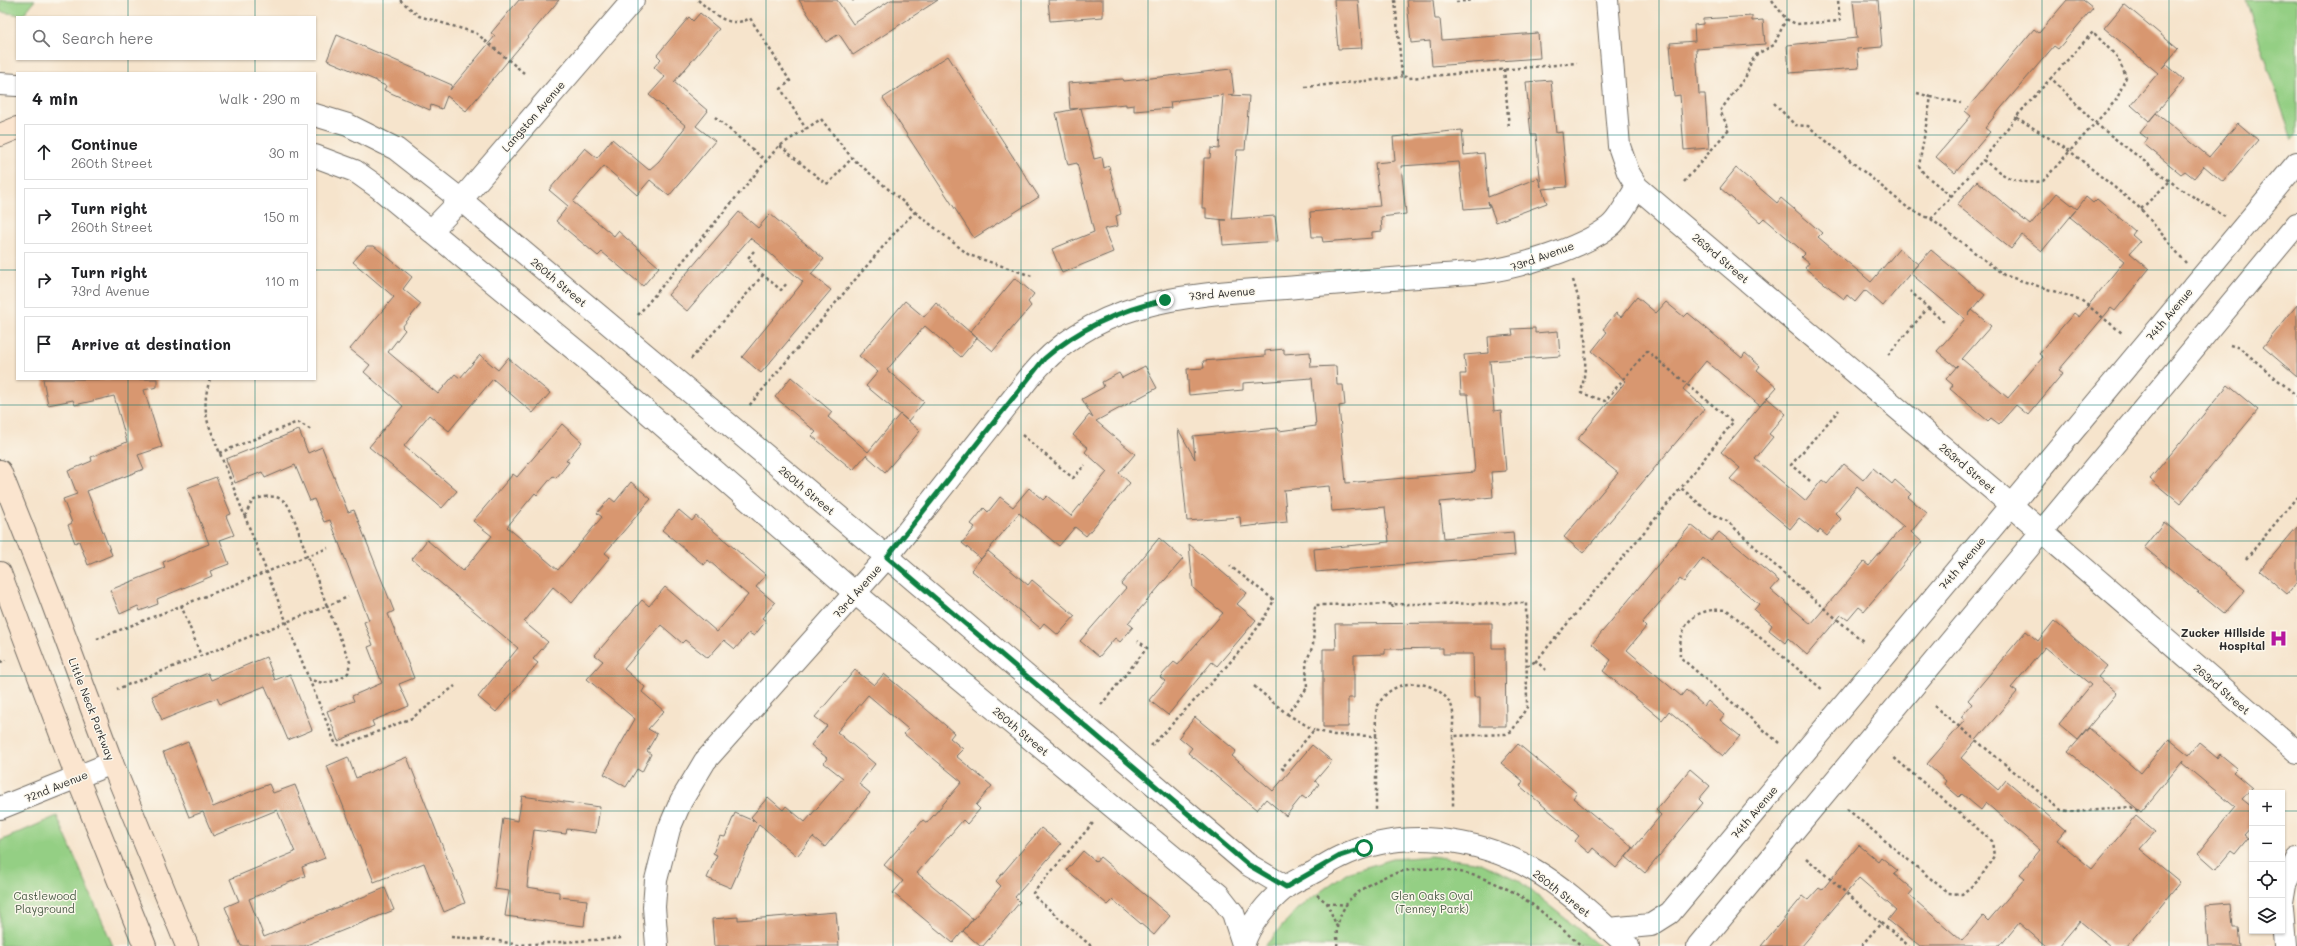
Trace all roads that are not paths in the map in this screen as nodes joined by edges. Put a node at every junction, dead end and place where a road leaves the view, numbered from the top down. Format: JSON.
{"nodes":[{"id":1,"x":632,"y":0,"type":"edge"},
{"id":2,"x":1607,"y":0,"type":"edge"},
{"id":3,"x":0,"y":84,"type":"edge"},
{"id":4,"x":16,"y":85,"type":"edge"},
{"id":5,"x":316,"y":115,"type":"edge"},
{"id":6,"x":0,"y":128,"type":"edge"},
{"id":7,"x":16,"y":128,"type":"edge"},
{"id":8,"x":16,"y":128,"type":"edge"},
{"id":9,"x":0,"y":135,"type":"edge"},
{"id":10,"x":316,"y":156,"type":"edge"},
{"id":11,"x":2297,"y":163,"type":"edge"},
{"id":12,"x":1637,"y":187,"type":"junction"},
{"id":13,"x":461,"y":200,"type":"junction"},
{"id":14,"x":2297,"y":224,"type":"edge"},
{"id":15,"x":431,"y":231,"type":"junction"},
{"id":16,"x":0,"y":471,"type":"edge"},
{"id":17,"x":2011,"y":505,"type":"junction"},
{"id":18,"x":2042,"y":533,"type":"junction"},
{"id":19,"x":887,"y":557,"type":"junction"},
{"id":20,"x":0,"y":573,"type":"edge"},
{"id":21,"x":855,"y":593,"type":"junction"},
{"id":22,"x":2297,"y":752,"type":"edge"},
{"id":23,"x":112,"y":763,"type":"junction"},
{"id":24,"x":77,"y":777,"type":"junction"},
{"id":25,"x":0,"y":808,"type":"edge"},
{"id":26,"x":2297,"y":859,"type":"edge"},
{"id":27,"x":1293,"y":883,"type":"junction"},
{"id":28,"x":2283,"y":898,"type":"edge"},
{"id":29,"x":1608,"y":929,"type":"junction"},
{"id":30,"x":2284,"y":934,"type":"edge"},
{"id":31,"x":1243,"y":945,"type":"edge"},
{"id":32,"x":145,"y":946,"type":"edge"},
{"id":33,"x":187,"y":946,"type":"edge"},
{"id":34,"x":657,"y":946,"type":"edge"},
{"id":35,"x":1628,"y":946,"type":"edge"},
{"id":36,"x":1698,"y":946,"type":"edge"},
{"id":37,"x":2285,"y":946,"type":"edge"}],
"edges":[{"from":1,"to":13,"type":"street","name":"Langston Avenue"},
{"from":2,"to":12,"type":"street"},
{"from":3,"to":4,"type":"street"},
{"from":5,"to":13,"type":"street","name":"260th Street"},
{"from":6,"to":7,"type":"street"},
{"from":8,"to":9,"type":"main road"},
{"from":10,"to":15,"type":"street","name":"260th Street"},
{"from":11,"to":17,"type":"street","name":"74th Avenue"},
{"from":12,"to":17,"type":"street","name":"263rd Street"},
{"from":12,"to":19,"type":"street","name":"73rd Avenue"},
{"from":13,"to":15,"type":"street","name":"Langston Avenue"},
{"from":13,"to":19,"type":"street","name":"260th Street"},
{"from":14,"to":18,"type":"street"},
{"from":15,"to":21,"type":"street","name":"260th Street"},
{"from":16,"to":23,"type":"main road","name":"Little Neck Parkway"},
{"from":17,"to":18,"type":"street","name":"263rd Street"},
{"from":17,"to":29,"type":"street","name":"74th Avenue"},
{"from":18,"to":22,"type":"street","name":"263rd Street"},
{"from":18,"to":36,"type":"street"},
{"from":19,"to":21,"type":"street","name":"73rd Avenue"},
{"from":19,"to":27,"type":"street","name":"260th Street"},
{"from":20,"to":24,"type":"main road"},
{"from":21,"to":31,"type":"street","name":"260th Street"},
{"from":21,"to":34,"type":"street","name":"73rd Avenue"},
{"from":23,"to":24,"type":"street","name":"72nd Avenue"},
{"from":23,"to":33,"type":"main road","name":"Little Neck Parkway"},
{"from":24,"to":25,"type":"street","name":"72nd Avenue"},
{"from":24,"to":32,"type":"main road"},
{"from":26,"to":28,"type":"street"},
{"from":27,"to":29,"type":"street","name":"260th Street"},
{"from":27,"to":31,"type":"street","name":"260th Street"},
{"from":29,"to":35,"type":"street","name":"260th Street"},
{"from":30,"to":37,"type":"street"}]}
